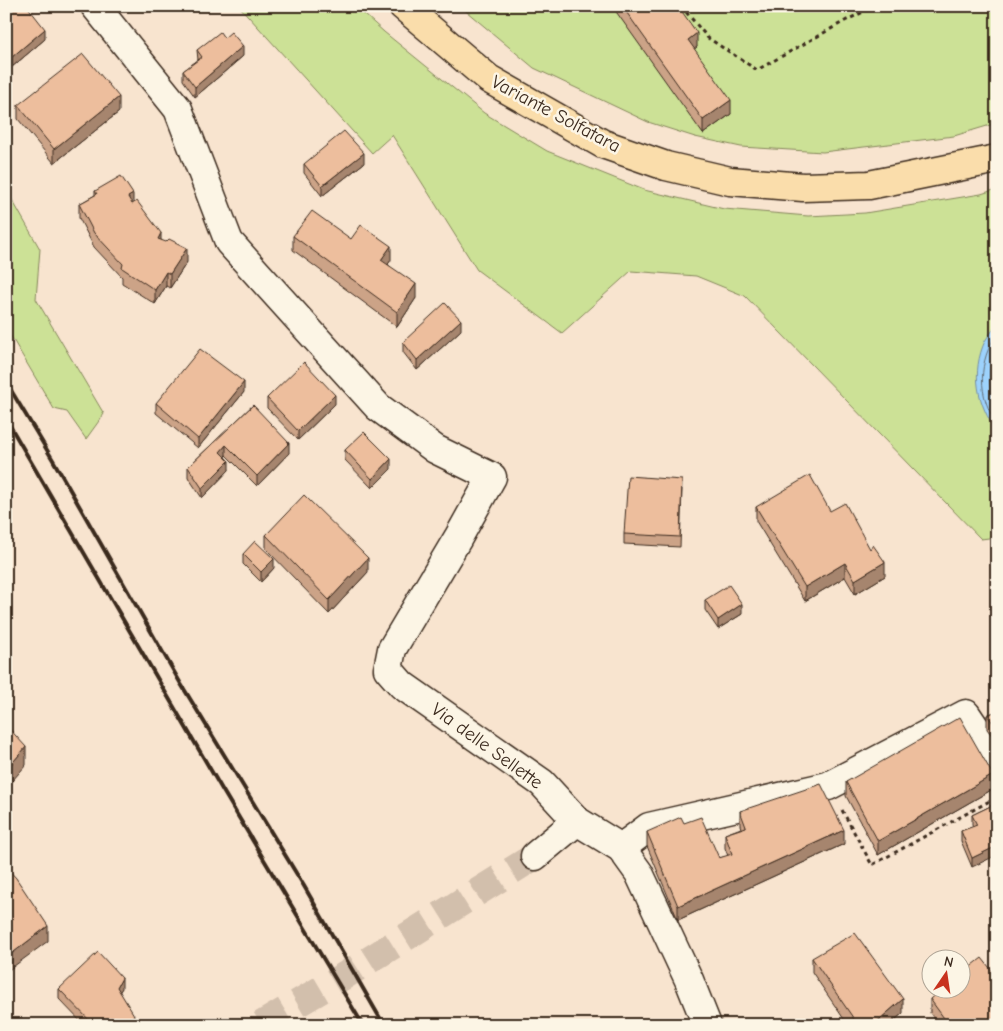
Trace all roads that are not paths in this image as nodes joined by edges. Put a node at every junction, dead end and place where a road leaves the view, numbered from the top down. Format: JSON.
{"nodes":[{"id":1,"x":95,"y":6,"type":"edge"},
{"id":2,"x":403,"y":6,"type":"edge"},
{"id":3,"x":997,"y":159,"type":"edge"},
{"id":4,"x":997,"y":760,"type":"edge"},
{"id":5,"x":577,"y":821,"type":"junction"},
{"id":6,"x":622,"y":848,"type":"junction"},
{"id":7,"x":535,"y":856,"type":"tunnel mouth"},
{"id":8,"x":707,"y":1025,"type":"edge"}],
"edges":[{"from":1,"to":5,"type":"street","name":"Via delle Sellette"},
{"from":2,"to":3,"type":"main road","name":"Variante Solfatara"},
{"from":4,"to":6,"type":"street"},
{"from":5,"to":6,"type":"street","name":"Via delle Sellette"},
{"from":5,"to":7,"type":"street"},
{"from":6,"to":8,"type":"street","name":"Via delle Sellette"}]}
